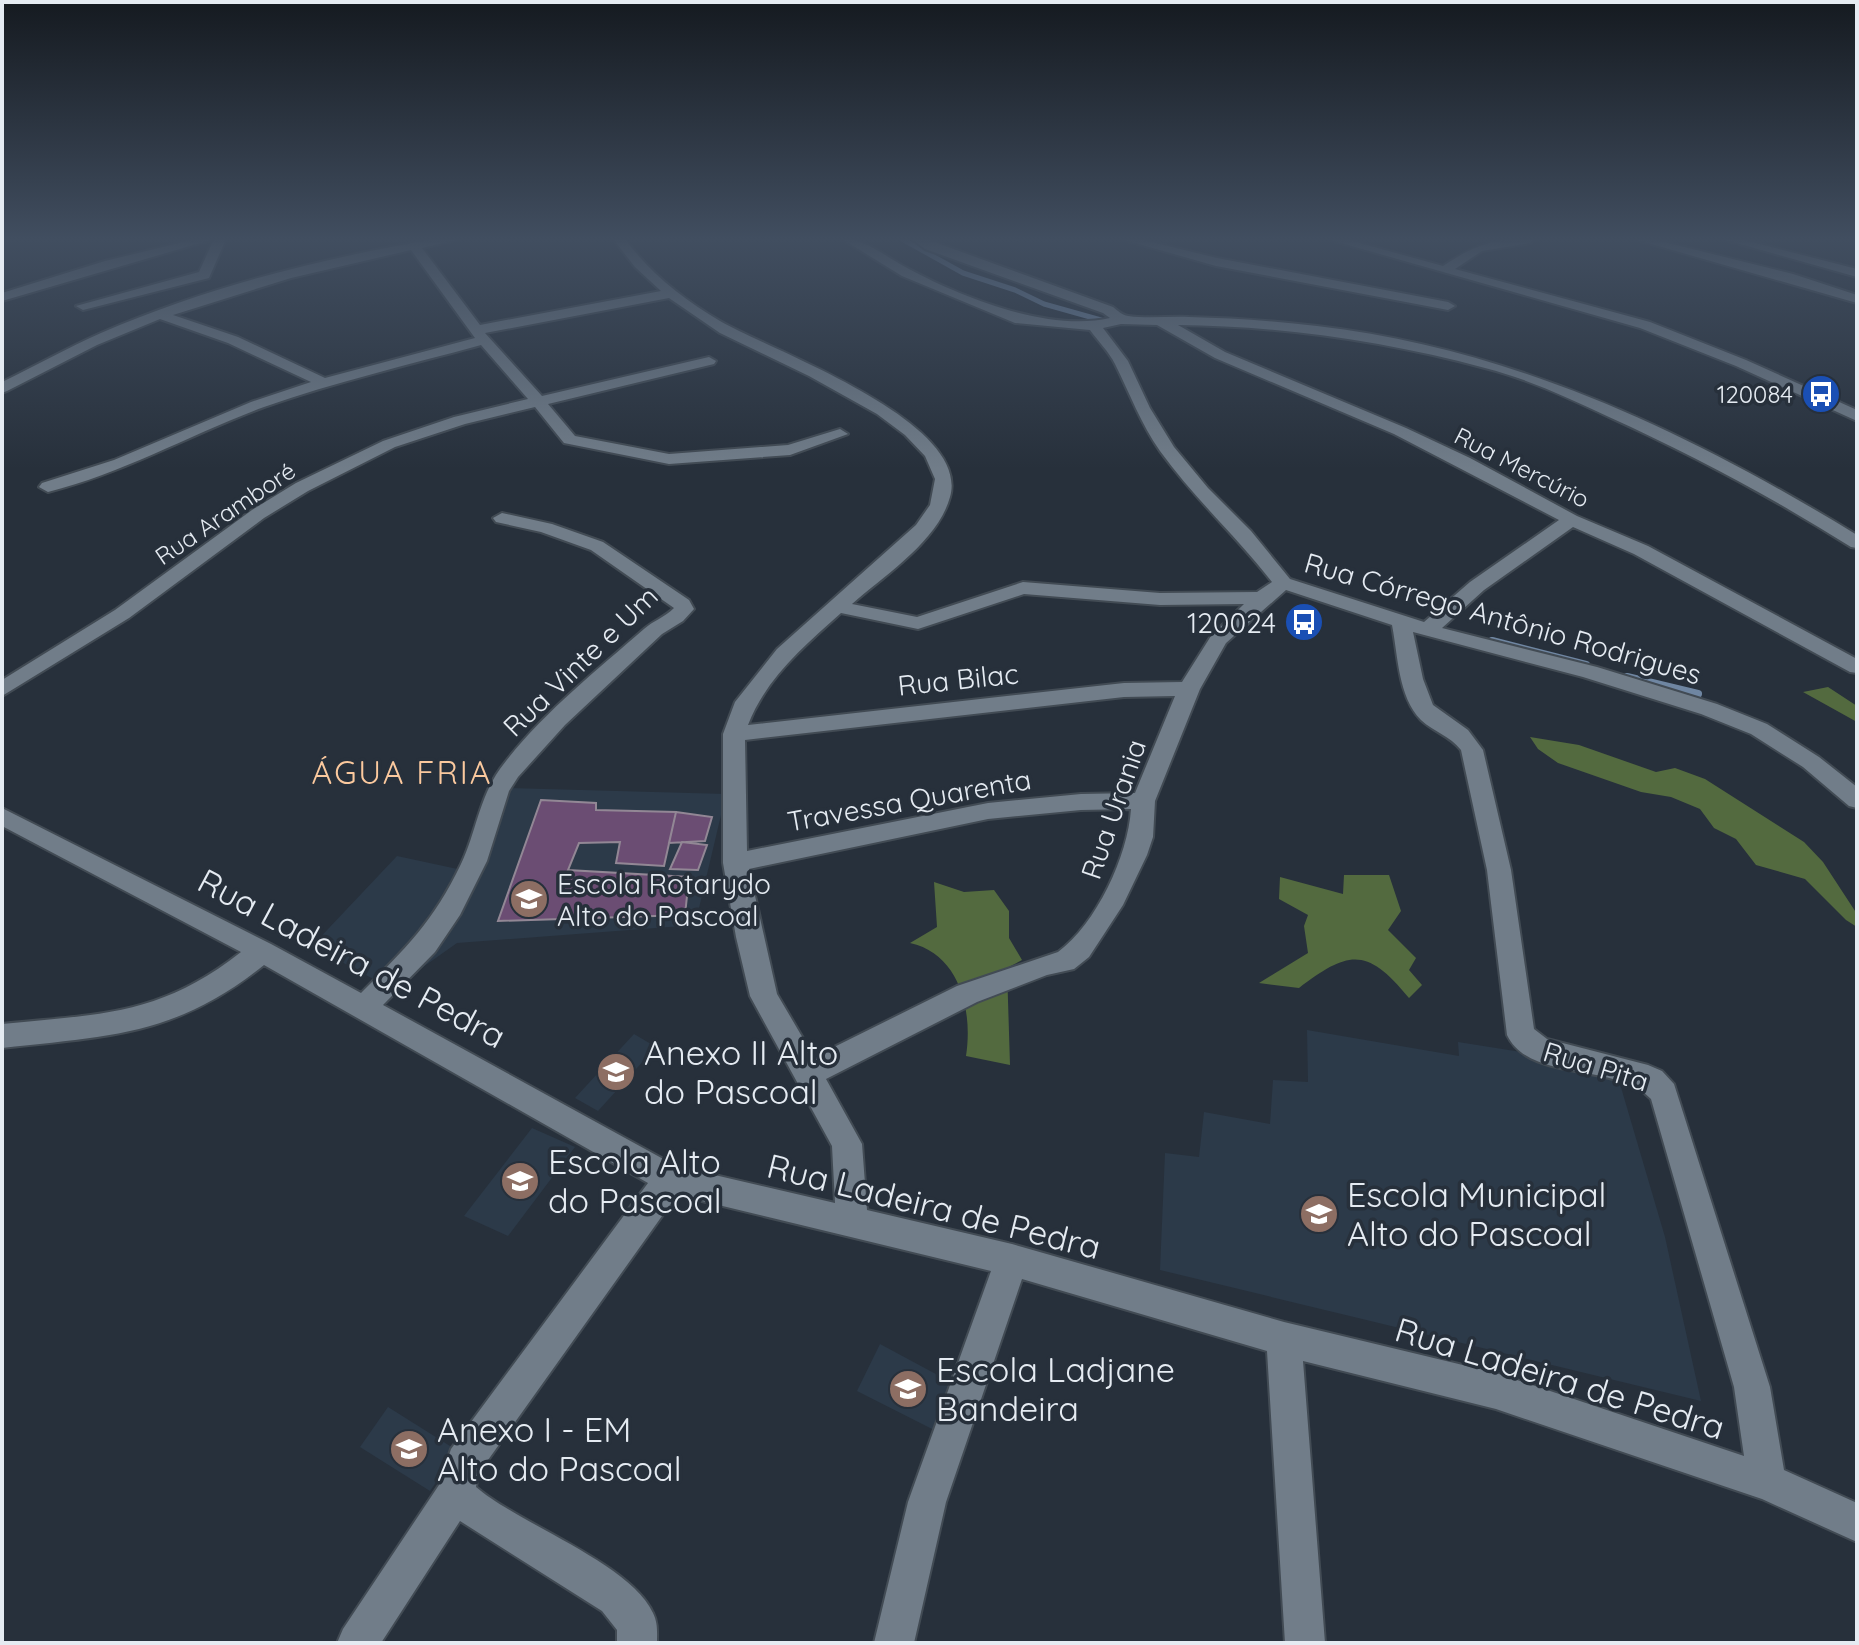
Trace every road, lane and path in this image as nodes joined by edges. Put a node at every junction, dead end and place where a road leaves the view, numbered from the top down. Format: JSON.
{"nodes":[{"id":1,"x":73,"y":316,"type":"edge"},
{"id":2,"x":163,"y":316,"type":"edge"},
{"id":3,"x":467,"y":316,"type":"edge"},
{"id":4,"x":569,"y":316,"type":"edge"},
{"id":5,"x":705,"y":316,"type":"edge"},
{"id":6,"x":1008,"y":316,"type":"edge"},
{"id":7,"x":1115,"y":316,"type":"edge"},
{"id":8,"x":1611,"y":316,"type":"edge"},
{"id":9,"x":1121,"y":320,"type":"junction"},
{"id":10,"x":1161,"y":320,"type":"junction"},
{"id":11,"x":1094,"y":326,"type":"junction"},
{"id":12,"x":480,"y":335,"type":"junction"},
{"id":13,"x":709,"y":361,"type":"dead end"},
{"id":14,"x":324,"y":383,"type":"junction"},
{"id":15,"x":2,"y":388,"type":"edge"},
{"id":16,"x":540,"y":401,"type":"junction"},
{"id":17,"x":1857,"y":416,"type":"edge"},
{"id":18,"x":840,"y":434,"type":"dead end"},
{"id":19,"x":48,"y":487,"type":"dead end"},
{"id":20,"x":502,"y":518,"type":"dead end"},
{"id":21,"x":1571,"y":520,"type":"junction"},
{"id":22,"x":1857,"y":543,"type":"edge"},
{"id":23,"x":1283,"y":583,"type":"junction"},
{"id":24,"x":1262,"y":598,"type":"junction"},
{"id":25,"x":835,"y":606,"type":"junction"},
{"id":26,"x":1414,"y":626,"type":"junction"},
{"id":27,"x":1857,"y":667,"type":"edge"},
{"id":28,"x":2,"y":689,"type":"edge"},
{"id":29,"x":1189,"y":689,"type":"junction"},
{"id":30,"x":734,"y":734,"type":"junction"},
{"id":31,"x":1857,"y":800,"type":"edge"},
{"id":32,"x":1143,"y":801,"type":"junction"},
{"id":33,"x":2,"y":816,"type":"edge"},
{"id":34,"x":735,"y":863,"type":"junction"},
{"id":35,"x":262,"y":951,"type":"junction"},
{"id":36,"x":362,"y":1009,"type":"junction"},
{"id":37,"x":2,"y":1036,"type":"edge"},
{"id":38,"x":806,"y":1075,"type":"junction"},
{"id":39,"x":670,"y":1179,"type":"junction"},
{"id":40,"x":852,"y":1223,"type":"junction"},
{"id":41,"x":1012,"y":1260,"type":"junction"},
{"id":42,"x":1284,"y":1339,"type":"junction"},
{"id":43,"x":1767,"y":1482,"type":"junction"},
{"id":44,"x":460,"y":1497,"type":"junction"},
{"id":45,"x":1857,"y":1523,"type":"edge"},
{"id":46,"x":357,"y":1643,"type":"edge"},
{"id":47,"x":637,"y":1643,"type":"edge"},
{"id":48,"x":894,"y":1643,"type":"edge"},
{"id":49,"x":1305,"y":1643,"type":"edge"}],
"edges":[{"from":1,"to":15,"type":"street"},
{"from":2,"to":14,"type":"street"},
{"from":3,"to":12,"type":"street"},
{"from":4,"to":12,"type":"street"},
{"from":5,"to":25,"type":"street"},
{"from":6,"to":11,"type":"street"},
{"from":7,"to":9,"type":"street"},
{"from":8,"to":17,"type":"street"},
{"from":9,"to":10,"type":"street"},
{"from":9,"to":11,"type":"street"},
{"from":10,"to":21,"type":"street","name":"Rua Mercúrio"},
{"from":10,"to":22,"type":"street"},
{"from":11,"to":23,"type":"street","name":"Rua Córrego Antônio Rodrigues"},
{"from":12,"to":14,"type":"street"},
{"from":12,"to":16,"type":"street"},
{"from":13,"to":16,"type":"street","name":"Rua Aramboré"},
{"from":14,"to":19,"type":"street"},
{"from":16,"to":18,"type":"street"},
{"from":16,"to":28,"type":"street","name":"Rua Aramboré"},
{"from":20,"to":36,"type":"street","name":"Rua Vinte e Um"},
{"from":21,"to":26,"type":"street"},
{"from":21,"to":27,"type":"street","name":"Rua Mercúrio"},
{"from":23,"to":24,"type":"street","name":"Rua Urania"},
{"from":23,"to":26,"type":"street","name":"Rua Córrego Antônio Rodrigues"},
{"from":24,"to":25,"type":"street"},
{"from":24,"to":29,"type":"street","name":"Rua Urania"},
{"from":25,"to":30,"type":"street"},
{"from":26,"to":31,"type":"street","name":"Rua Córrego Antônio Rodrigues"},
{"from":26,"to":43,"type":"street","name":"Rua Pita"},
{"from":29,"to":30,"type":"street","name":"Rua Bilac"},
{"from":29,"to":32,"type":"street","name":"Rua Urania"},
{"from":30,"to":34,"type":"street"},
{"from":32,"to":34,"type":"street","name":"Travessa Quarenta"},
{"from":32,"to":38,"type":"street","name":"Rua Urania"},
{"from":33,"to":35,"type":"street","name":"Rua Ladeira de Pedra"},
{"from":34,"to":38,"type":"street"},
{"from":35,"to":36,"type":"street","name":"Rua Ladeira de Pedra"},
{"from":35,"to":37,"type":"street"},
{"from":36,"to":39,"type":"street","name":"Rua Ladeira de Pedra"},
{"from":38,"to":40,"type":"street"},
{"from":39,"to":40,"type":"street","name":"Rua Ladeira de Pedra"},
{"from":39,"to":44,"type":"street"},
{"from":40,"to":41,"type":"street","name":"Rua Ladeira de Pedra"},
{"from":41,"to":42,"type":"street","name":"Rua Ladeira de Pedra"},
{"from":41,"to":48,"type":"street"},
{"from":42,"to":43,"type":"street","name":"Rua Ladeira de Pedra"},
{"from":42,"to":49,"type":"street"},
{"from":43,"to":45,"type":"street","name":"Rua Ladeira de Pedra"},
{"from":44,"to":46,"type":"street"},
{"from":44,"to":47,"type":"street"}]}
